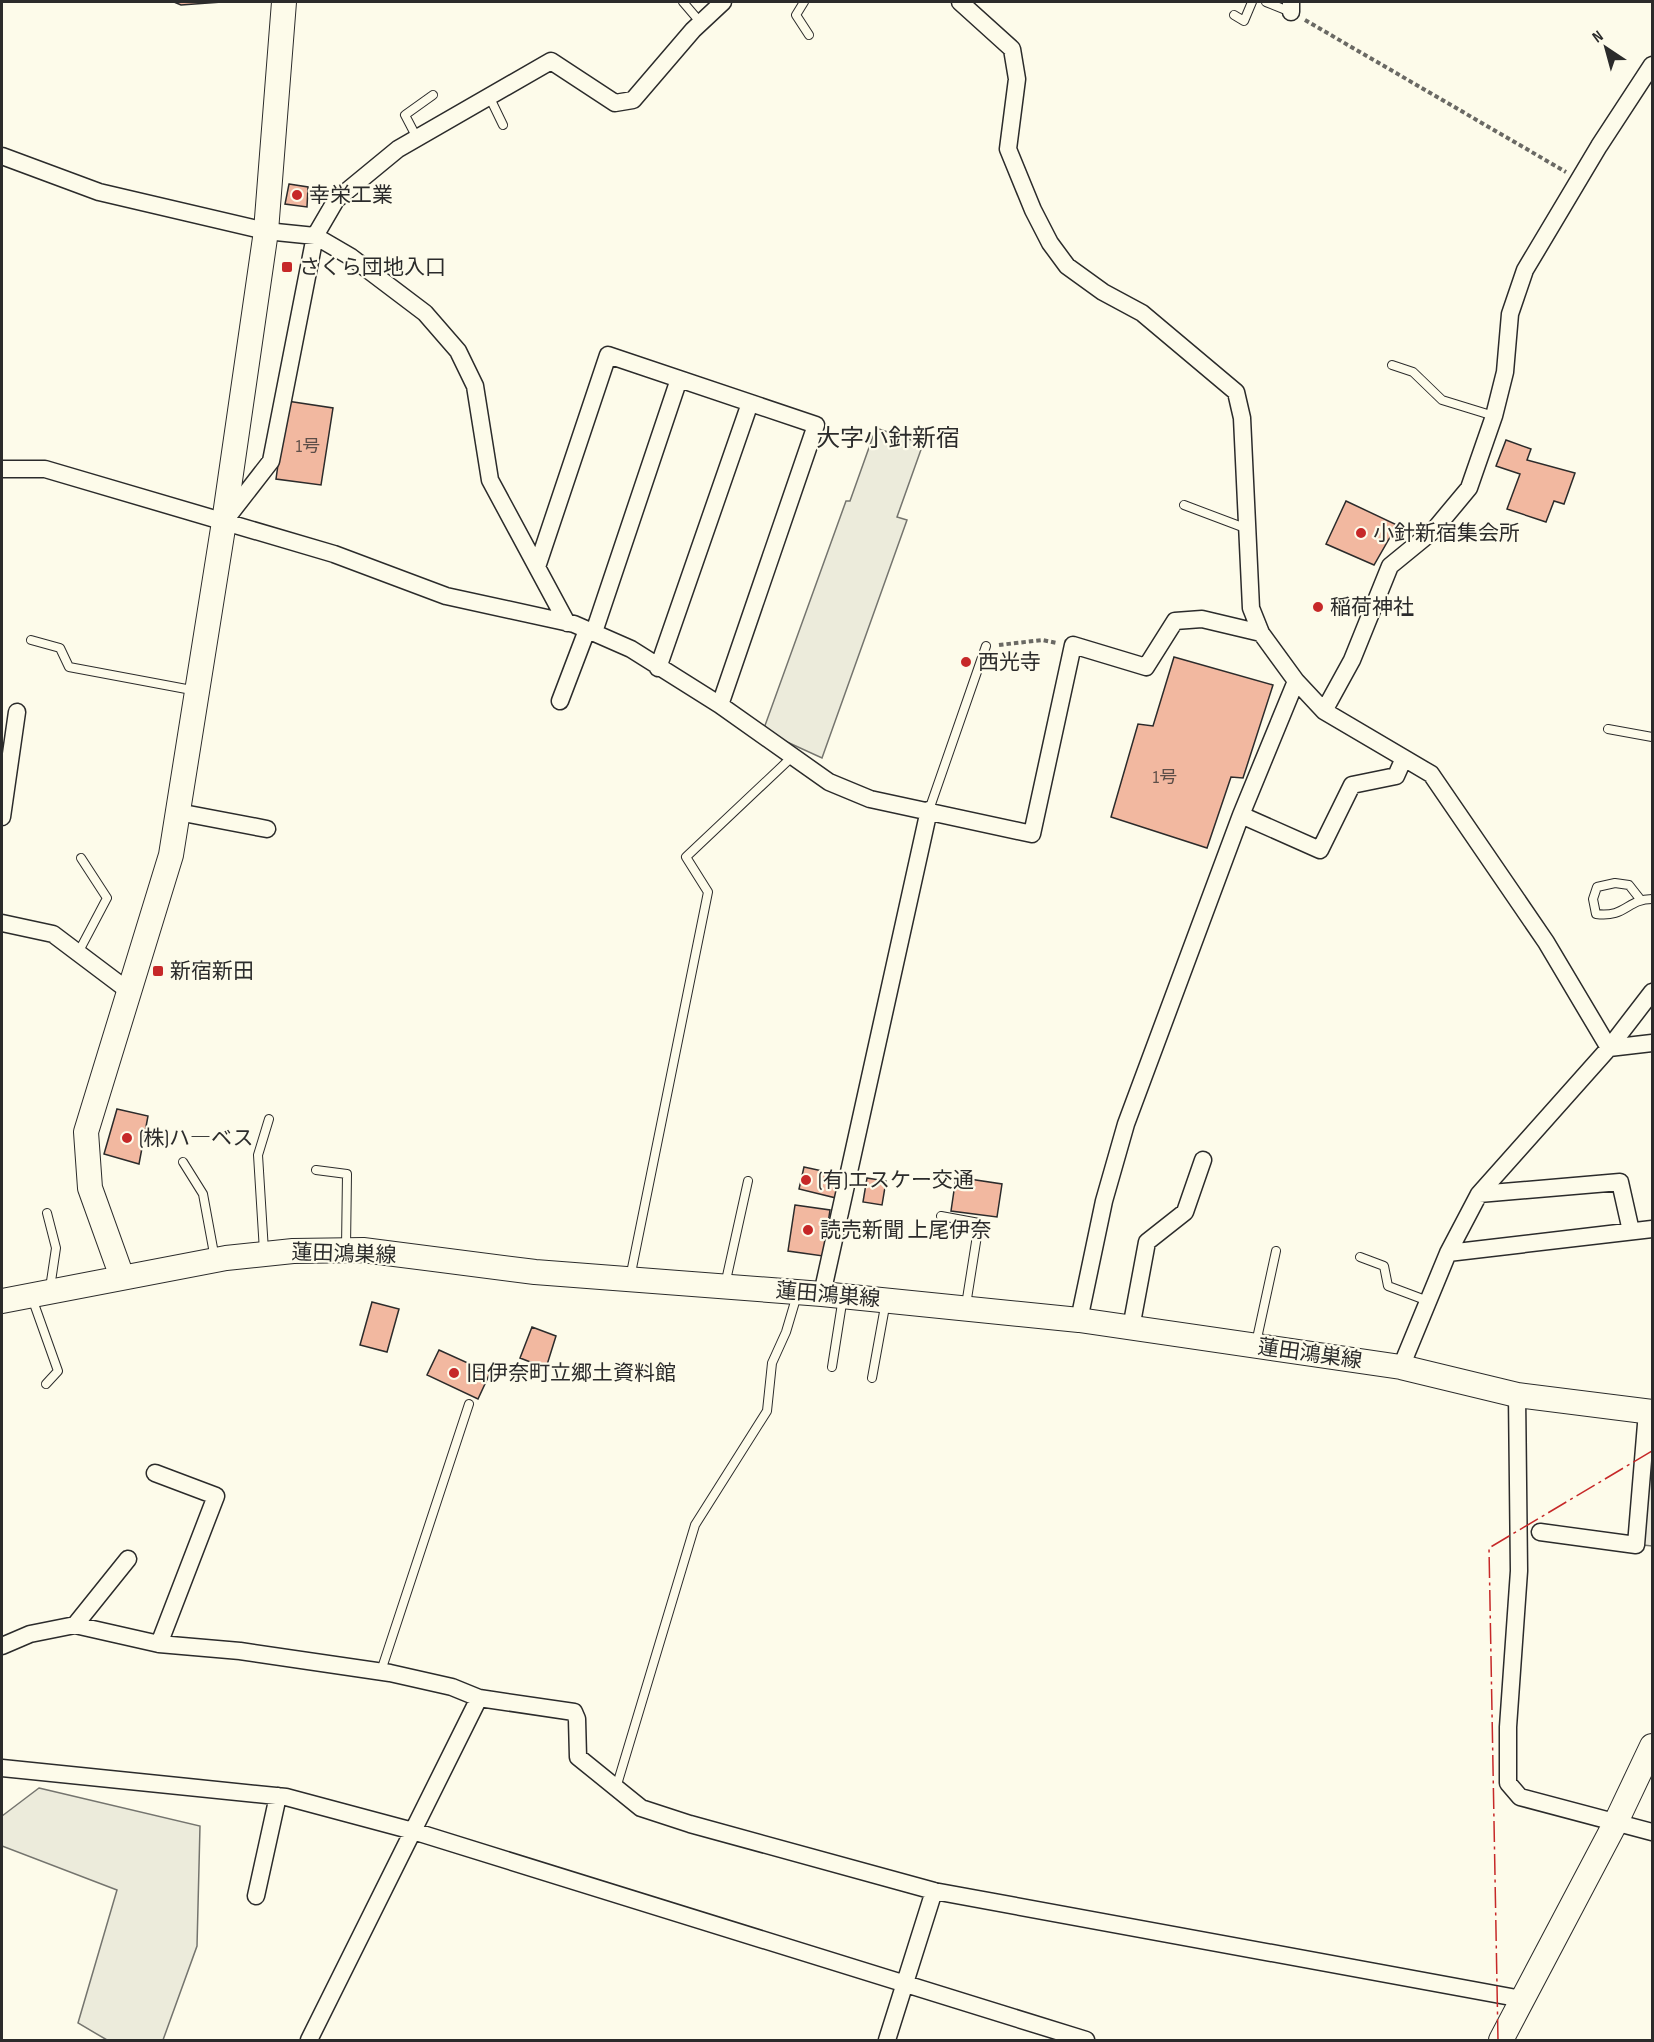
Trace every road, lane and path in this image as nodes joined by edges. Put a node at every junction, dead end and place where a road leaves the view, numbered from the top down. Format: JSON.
{"nodes":[{"id":1,"x":284,"y":2,"type":"edge"},
{"id":2,"x":683,"y":2,"type":"edge"},
{"id":3,"x":723,"y":2,"type":"edge"},
{"id":4,"x":804,"y":2,"type":"edge"},
{"id":5,"x":960,"y":2,"type":"edge"},
{"id":6,"x":1252,"y":2,"type":"edge"},
{"id":7,"x":1266,"y":2,"type":"edge"},
{"id":8,"x":1291,"y":7,"type":"edge"},
{"id":9,"x":1234,"y":15,"type":"dead end"},
{"id":10,"x":701,"y":23,"type":"junction"},
{"id":11,"x":809,"y":35,"type":"dead end"},
{"id":12,"x":1653,"y":65,"type":"edge"},
{"id":13,"x":433,"y":95,"type":"dead end"},
{"id":14,"x":489,"y":96,"type":"junction"},
{"id":15,"x":503,"y":125,"type":"dead end"},
{"id":16,"x":417,"y":138,"type":"junction"},
{"id":17,"x":2,"y":156,"type":"edge"},
{"id":18,"x":1579,"y":179,"type":"junction"},
{"id":19,"x":266,"y":231,"type":"junction"},
{"id":20,"x":315,"y":236,"type":"junction"},
{"id":21,"x":1392,"y":365,"type":"dead end"},
{"id":22,"x":679,"y":379,"type":"junction"},
{"id":23,"x":750,"y":402,"type":"junction"},
{"id":24,"x":1494,"y":416,"type":"junction"},
{"id":25,"x":2,"y":469,"type":"edge"},
{"id":26,"x":1184,"y":505,"type":"dead end"},
{"id":27,"x":224,"y":522,"type":"junction"},
{"id":28,"x":1245,"y":528,"type":"junction"},
{"id":29,"x":537,"y":567,"type":"junction"},
{"id":30,"x":567,"y":623,"type":"junction"},
{"id":31,"x":591,"y":631,"type":"junction"},
{"id":32,"x":1261,"y":633,"type":"junction"},
{"id":33,"x":31,"y":640,"type":"dead end"},
{"id":34,"x":1074,"y":645,"type":"junction"},
{"id":35,"x":986,"y":646,"type":"joint"},
{"id":36,"x":658,"y":668,"type":"junction"},
{"id":37,"x":1296,"y":681,"type":"junction"},
{"id":38,"x":197,"y":691,"type":"junction"},
{"id":39,"x":560,"y":700,"type":"dead end"},
{"id":40,"x":720,"y":705,"type":"junction"},
{"id":41,"x":1324,"y":711,"type":"junction"},
{"id":42,"x":17,"y":712,"type":"dead end"},
{"id":43,"x":1608,"y":729,"type":"dead end"},
{"id":44,"x":1653,"y":736,"type":"edge"},
{"id":45,"x":793,"y":756,"type":"junction"},
{"id":46,"x":1404,"y":758,"type":"junction"},
{"id":47,"x":929,"y":810,"type":"junction"},
{"id":48,"x":178,"y":812,"type":"junction"},
{"id":49,"x":1241,"y":815,"type":"junction"},
{"id":50,"x":2,"y":817,"type":"edge"},
{"id":51,"x":267,"y":830,"type":"dead end"},
{"id":52,"x":81,"y":858,"type":"dead end"},
{"id":53,"x":1640,"y":899,"type":"junction"},
{"id":54,"x":1653,"y":899,"type":"edge"},
{"id":55,"x":2,"y":923,"type":"edge"},
{"id":56,"x":78,"y":953,"type":"junction"},
{"id":57,"x":130,"y":992,"type":"junction"},
{"id":58,"x":1653,"y":992,"type":"edge"},
{"id":59,"x":1653,"y":1043,"type":"edge"},
{"id":60,"x":1609,"y":1048,"type":"junction"},
{"id":61,"x":269,"y":1119,"type":"dead end"},
{"id":62,"x":1203,"y":1160,"type":"dead end"},
{"id":63,"x":183,"y":1162,"type":"dead end"},
{"id":64,"x":316,"y":1170,"type":"dead end"},
{"id":65,"x":747,"y":1181,"type":"dead end"},
{"id":66,"x":1479,"y":1194,"type":"junction"},
{"id":67,"x":47,"y":1213,"type":"dead end"},
{"id":68,"x":941,"y":1216,"type":"dead end"},
{"id":69,"x":1653,"y":1229,"type":"edge"},
{"id":70,"x":1631,"y":1231,"type":"junction"},
{"id":71,"x":346,"y":1250,"type":"junction"},
{"id":72,"x":1276,"y":1251,"type":"dead end"},
{"id":73,"x":1448,"y":1253,"type":"junction"},
{"id":74,"x":265,"y":1254,"type":"junction"},
{"id":75,"x":1360,"y":1257,"type":"dead end"},
{"id":76,"x":215,"y":1260,"type":"junction"},
{"id":77,"x":122,"y":1277,"type":"junction"},
{"id":78,"x":630,"y":1279,"type":"junction"},
{"id":79,"x":724,"y":1286,"type":"junction"},
{"id":80,"x":798,"y":1292,"type":"junction"},
{"id":81,"x":40,"y":1293,"type":"junction"},
{"id":82,"x":833,"y":1295,"type":"junction"},
{"id":83,"x":2,"y":1301,"type":"edge"},
{"id":84,"x":886,"y":1301,"type":"junction"},
{"id":85,"x":1428,"y":1301,"type":"junction"},
{"id":86,"x":966,"y":1309,"type":"junction"},
{"id":87,"x":1079,"y":1320,"type":"junction"},
{"id":88,"x":1131,"y":1328,"type":"junction"},
{"id":89,"x":1256,"y":1346,"type":"junction"},
{"id":90,"x":832,"y":1367,"type":"dead end"},
{"id":91,"x":1401,"y":1368,"type":"junction"},
{"id":92,"x":872,"y":1378,"type":"dead end"},
{"id":93,"x":46,"y":1384,"type":"dead end"},
{"id":94,"x":1517,"y":1395,"type":"junction"},
{"id":95,"x":469,"y":1404,"type":"dead end"},
{"id":96,"x":1650,"y":1412,"type":"edge"},
{"id":97,"x":155,"y":1473,"type":"dead end"},
{"id":98,"x":1540,"y":1532,"type":"dead end"},
{"id":99,"x":128,"y":1559,"type":"dead end"},
{"id":100,"x":75,"y":1625,"type":"junction"},
{"id":101,"x":159,"y":1644,"type":"junction"},
{"id":102,"x":2,"y":1646,"type":"edge"},
{"id":103,"x":381,"y":1671,"type":"junction"},
{"id":104,"x":479,"y":1698,"type":"junction"},
{"id":105,"x":1653,"y":1746,"type":"edge"},
{"id":106,"x":2,"y":1768,"type":"edge"},
{"id":107,"x":616,"y":1788,"type":"junction"},
{"id":108,"x":278,"y":1796,"type":"junction"},
{"id":109,"x":1616,"y":1822,"type":"junction"},
{"id":110,"x":413,"y":1831,"type":"junction"},
{"id":111,"x":1653,"y":1832,"type":"edge"},
{"id":112,"x":934,"y":1891,"type":"junction"},
{"id":113,"x":256,"y":1896,"type":"dead end"},
{"id":114,"x":905,"y":1984,"type":"junction"},
{"id":115,"x":1522,"y":1999,"type":"junction"},
{"id":116,"x":309,"y":2040,"type":"edge"},
{"id":117,"x":887,"y":2040,"type":"edge"},
{"id":118,"x":1086,"y":2040,"type":"edge"},
{"id":119,"x":1501,"y":2040,"type":"edge"}],
"edges":[{"from":1,"to":19,"type":"main road"},
{"from":2,"to":10,"type":"lane"},
{"from":3,"to":10,"type":"street"},
{"from":4,"to":11,"type":"lane"},
{"from":5,"to":28,"type":"street"},
{"from":6,"to":9,"type":"lane"},
{"from":7,"to":8,"type":"lane"},
{"from":8,"to":18,"type":"path"},
{"from":10,"to":14,"type":"street"},
{"from":12,"to":18,"type":"street"},
{"from":13,"to":16,"type":"lane"},
{"from":14,"to":15,"type":"lane"},
{"from":14,"to":16,"type":"street"},
{"from":16,"to":20,"type":"street"},
{"from":17,"to":19,"type":"street"},
{"from":18,"to":24,"type":"street"},
{"from":19,"to":20,"type":"street"},
{"from":19,"to":27,"type":"main road"},
{"from":20,"to":27,"type":"street"},
{"from":20,"to":29,"type":"street"},
{"from":21,"to":24,"type":"lane"},
{"from":22,"to":23,"type":"street"},
{"from":22,"to":29,"type":"street"},
{"from":22,"to":31,"type":"street"},
{"from":23,"to":36,"type":"street"},
{"from":23,"to":40,"type":"street"},
{"from":24,"to":41,"type":"street"},
{"from":25,"to":27,"type":"street"},
{"from":26,"to":28,"type":"lane"},
{"from":27,"to":30,"type":"street"},
{"from":27,"to":38,"type":"main road"},
{"from":28,"to":32,"type":"street"},
{"from":29,"to":30,"type":"street"},
{"from":30,"to":31,"type":"street"},
{"from":31,"to":36,"type":"street"},
{"from":31,"to":39,"type":"street"},
{"from":32,"to":34,"type":"street"},
{"from":32,"to":37,"type":"street"},
{"from":33,"to":38,"type":"lane"},
{"from":34,"to":35,"type":"path"},
{"from":34,"to":47,"type":"street"},
{"from":35,"to":47,"type":"lane"},
{"from":36,"to":40,"type":"street"},
{"from":37,"to":41,"type":"street"},
{"from":37,"to":49,"type":"street"},
{"from":38,"to":48,"type":"main road"},
{"from":40,"to":45,"type":"street"},
{"from":41,"to":46,"type":"street"},
{"from":42,"to":50,"type":"street"},
{"from":43,"to":44,"type":"lane"},
{"from":45,"to":47,"type":"street"},
{"from":45,"to":78,"type":"lane"},
{"from":46,"to":49,"type":"street"},
{"from":46,"to":60,"type":"street"},
{"from":47,"to":82,"type":"street"},
{"from":48,"to":51,"type":"street"},
{"from":48,"to":57,"type":"main road"},
{"from":49,"to":87,"type":"street"},
{"from":52,"to":56,"type":"lane"},
{"from":53,"to":53,"type":"lane"},
{"from":53,"to":54,"type":"lane"},
{"from":55,"to":56,"type":"street"},
{"from":56,"to":57,"type":"street"},
{"from":57,"to":77,"type":"main road"},
{"from":58,"to":60,"type":"street"},
{"from":59,"to":60,"type":"street"},
{"from":60,"to":66,"type":"street"},
{"from":61,"to":74,"type":"lane"},
{"from":62,"to":88,"type":"street"},
{"from":63,"to":76,"type":"lane"},
{"from":64,"to":71,"type":"lane"},
{"from":65,"to":79,"type":"lane"},
{"from":66,"to":70,"type":"street"},
{"from":66,"to":73,"type":"street"},
{"from":67,"to":81,"type":"lane"},
{"from":68,"to":86,"type":"lane"},
{"from":69,"to":70,"type":"street"},
{"from":70,"to":73,"type":"street"},
{"from":71,"to":74,"type":"main road","name":"蓮田鴻巣線"},
{"from":71,"to":78,"type":"main road","name":"蓮田鴻巣線"},
{"from":72,"to":89,"type":"lane"},
{"from":73,"to":85,"type":"street"},
{"from":74,"to":76,"type":"main road","name":"蓮田鴻巣線"},
{"from":75,"to":85,"type":"lane"},
{"from":76,"to":77,"type":"main road","name":"蓮田鴻巣線"},
{"from":77,"to":81,"type":"main road","name":"蓮田鴻巣線"},
{"from":78,"to":79,"type":"main road","name":"蓮田鴻巣線"},
{"from":79,"to":80,"type":"main road","name":"蓮田鴻巣線"},
{"from":80,"to":82,"type":"main road","name":"蓮田鴻巣線"},
{"from":80,"to":107,"type":"lane"},
{"from":81,"to":83,"type":"main road","name":"蓮田鴻巣線"},
{"from":81,"to":93,"type":"lane"},
{"from":82,"to":84,"type":"main road","name":"蓮田鴻巣線"},
{"from":82,"to":90,"type":"lane"},
{"from":84,"to":86,"type":"main road","name":"蓮田鴻巣線"},
{"from":84,"to":92,"type":"lane"},
{"from":85,"to":91,"type":"street"},
{"from":86,"to":87,"type":"main road","name":"蓮田鴻巣線"},
{"from":87,"to":88,"type":"main road","name":"蓮田鴻巣線"},
{"from":88,"to":89,"type":"main road","name":"蓮田鴻巣線"},
{"from":89,"to":91,"type":"main road","name":"蓮田鴻巣線"},
{"from":91,"to":94,"type":"main road","name":"蓮田鴻巣線"},
{"from":94,"to":96,"type":"main road","name":"蓮田鴻巣線"},
{"from":94,"to":109,"type":"street"},
{"from":95,"to":103,"type":"lane"},
{"from":96,"to":98,"type":"street"},
{"from":97,"to":101,"type":"street"},
{"from":99,"to":100,"type":"street"},
{"from":100,"to":101,"type":"street"},
{"from":100,"to":102,"type":"street"},
{"from":101,"to":103,"type":"street"},
{"from":103,"to":104,"type":"street"},
{"from":104,"to":107,"type":"street"},
{"from":104,"to":110,"type":"street"},
{"from":105,"to":109,"type":"main road"},
{"from":106,"to":108,"type":"street"},
{"from":107,"to":112,"type":"street"},
{"from":108,"to":110,"type":"street"},
{"from":108,"to":113,"type":"street"},
{"from":109,"to":111,"type":"street"},
{"from":109,"to":115,"type":"main road"},
{"from":110,"to":114,"type":"street"},
{"from":110,"to":116,"type":"street"},
{"from":112,"to":114,"type":"street"},
{"from":112,"to":115,"type":"street"},
{"from":114,"to":117,"type":"street"},
{"from":114,"to":118,"type":"street"},
{"from":115,"to":119,"type":"main road"}]}
